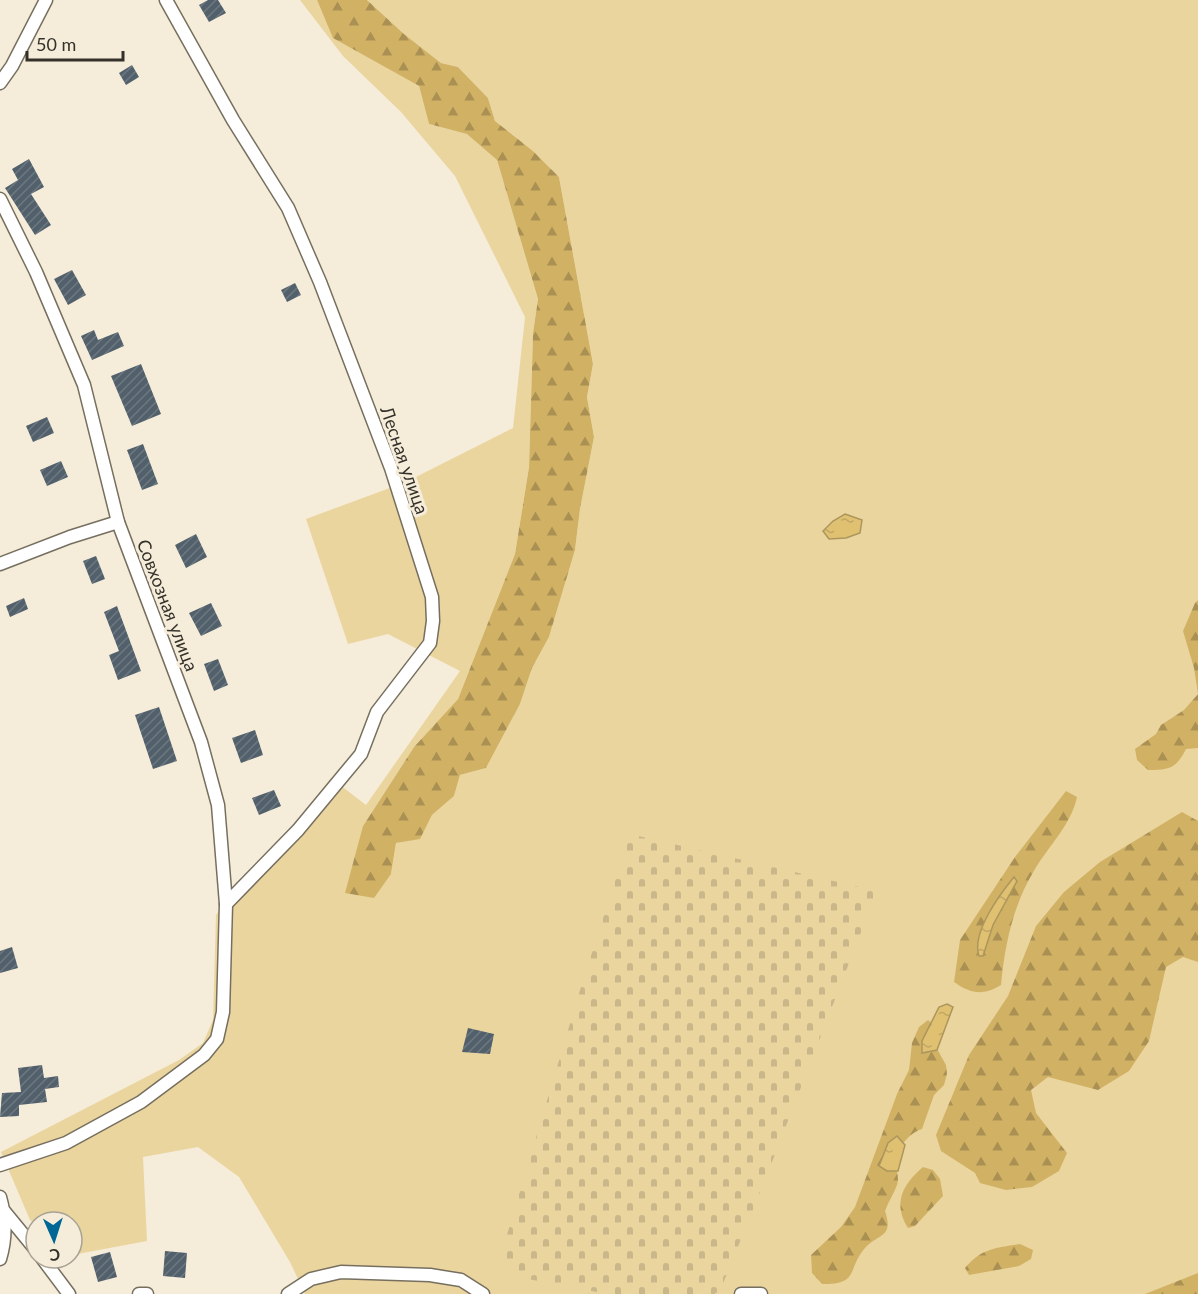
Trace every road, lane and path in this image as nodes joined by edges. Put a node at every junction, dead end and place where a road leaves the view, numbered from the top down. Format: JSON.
{"nodes":[{"id":1,"x":46,"y":0,"type":"edge"},
{"id":2,"x":166,"y":0,"type":"edge"},
{"id":3,"x":0,"y":83,"type":"edge"},
{"id":4,"x":0,"y":199,"type":"edge"},
{"id":5,"x":4,"y":217,"type":"edge"},
{"id":6,"x":118,"y":522,"type":"junction"},
{"id":7,"x":0,"y":564,"type":"edge"},
{"id":8,"x":226,"y":904,"type":"junction"},
{"id":9,"x":0,"y":1165,"type":"edge"},
{"id":10,"x":0,"y":1197,"type":"edge"},
{"id":11,"x":4,"y":1211,"type":"junction"},
{"id":12,"x":24,"y":1235,"type":"edge"},
{"id":13,"x":0,"y":1259,"type":"edge"},
{"id":14,"x":51,"y":1270,"type":"edge"},
{"id":15,"x":69,"y":1294,"type":"edge"},
{"id":16,"x":288,"y":1294,"type":"edge"},
{"id":17,"x":483,"y":1294,"type":"edge"},
{"id":18,"x":741,"y":1294,"type":"edge"},
{"id":19,"x":761,"y":1294,"type":"edge"}],
"edges":[{"from":1,"to":3,"type":"street"},
{"from":2,"to":8,"type":"street","name":"Лесная улица"},
{"from":4,"to":5,"type":"street","name":"Совхозная улица"},
{"from":5,"to":6,"type":"street","name":"Совхозная улица"},
{"from":6,"to":7,"type":"street"},
{"from":6,"to":8,"type":"street","name":"Совхозная улица"},
{"from":8,"to":9,"type":"street","name":"Совхозная улица"},
{"from":10,"to":11,"type":"street"},
{"from":11,"to":12,"type":"street"},
{"from":11,"to":13,"type":"street"},
{"from":14,"to":15,"type":"street"},
{"from":16,"to":17,"type":"street"},
{"from":18,"to":19,"type":"street"}]}
